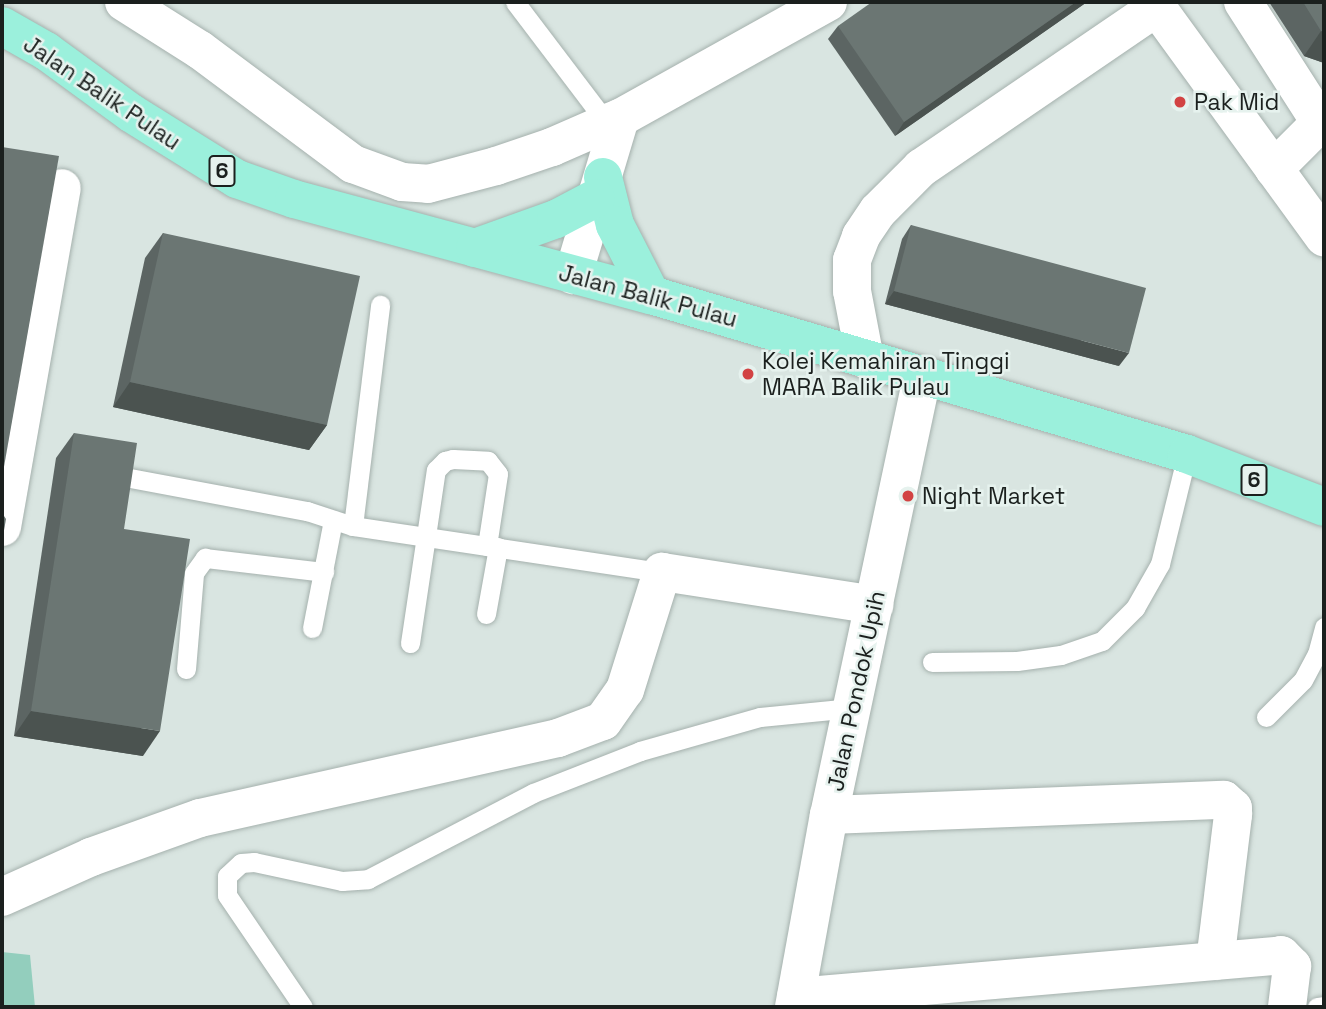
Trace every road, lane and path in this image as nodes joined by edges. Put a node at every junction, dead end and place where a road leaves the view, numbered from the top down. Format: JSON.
{"nodes":[{"id":1,"x":124,"y":2,"type":"edge"},
{"id":2,"x":515,"y":2,"type":"edge"},
{"id":3,"x":828,"y":2,"type":"edge"},
{"id":4,"x":1244,"y":2,"type":"edge"},
{"id":5,"x":1155,"y":4,"type":"edge"},
{"id":6,"x":2,"y":26,"type":"edge"},
{"id":7,"x":613,"y":121,"type":"junction"},
{"id":8,"x":1323,"y":124,"type":"edge"},
{"id":9,"x":1274,"y":169,"type":"junction"},
{"id":10,"x":600,"y":187,"type":"junction"},
{"id":11,"x":62,"y":188,"type":"dead end"},
{"id":12,"x":1324,"y":237,"type":"edge"},
{"id":13,"x":475,"y":248,"type":"junction"},
{"id":14,"x":573,"y":275,"type":"junction"},
{"id":15,"x":651,"y":295,"type":"junction"},
{"id":16,"x":380,"y":305,"type":"dead end"},
{"id":17,"x":864,"y":359,"type":"junction"},
{"id":18,"x":922,"y":376,"type":"junction"},
{"id":19,"x":1187,"y":454,"type":"junction"},
{"id":20,"x":130,"y":478,"type":"edge"},
{"id":21,"x":1323,"y":505,"type":"edge"},
{"id":22,"x":333,"y":520,"type":"junction"},
{"id":23,"x":353,"y":526,"type":"junction"},
{"id":24,"x":2,"y":527,"type":"edge"},
{"id":25,"x":425,"y":536,"type":"junction"},
{"id":26,"x":493,"y":546,"type":"junction"},
{"id":27,"x":324,"y":572,"type":"junction"},
{"id":28,"x":662,"y":572,"type":"junction"},
{"id":29,"x":874,"y":605,"type":"junction"},
{"id":30,"x":486,"y":614,"type":"dead end"},
{"id":31,"x":1324,"y":627,"type":"edge"},
{"id":32,"x":312,"y":628,"type":"dead end"},
{"id":33,"x":410,"y":643,"type":"dead end"},
{"id":34,"x":932,"y":662,"type":"dead end"},
{"id":35,"x":186,"y":669,"type":"dead end"},
{"id":36,"x":852,"y":708,"type":"junction"},
{"id":37,"x":1266,"y":717,"type":"dead end"},
{"id":38,"x":829,"y":815,"type":"junction"},
{"id":39,"x":2,"y":897,"type":"edge"},
{"id":40,"x":1215,"y":961,"type":"junction"},
{"id":41,"x":795,"y":1002,"type":"edge"},
{"id":42,"x":1324,"y":1006,"type":"edge"},
{"id":43,"x":303,"y":1007,"type":"edge"},
{"id":44,"x":1287,"y":1007,"type":"edge"},
{"id":45,"x":1317,"y":1007,"type":"edge"}],
"edges":[{"from":1,"to":7,"type":"street"},
{"from":2,"to":7,"type":"lane"},
{"from":3,"to":7,"type":"street"},
{"from":4,"to":8,"type":"street"},
{"from":5,"to":9,"type":"street"},
{"from":5,"to":17,"type":"street"},
{"from":6,"to":13,"type":"main road","name":"Jalan Balik Pulau","number":"6"},
{"from":7,"to":10,"type":"street"},
{"from":8,"to":9,"type":"street"},
{"from":9,"to":12,"type":"street"},
{"from":10,"to":13,"type":"main road"},
{"from":10,"to":14,"type":"street"},
{"from":10,"to":15,"type":"main road"},
{"from":11,"to":24,"type":"street"},
{"from":13,"to":14,"type":"main road","name":"Jalan Balik Pulau","number":"6"},
{"from":14,"to":15,"type":"main road","name":"Jalan Balik Pulau","number":"6"},
{"from":15,"to":17,"type":"main road","name":"Jalan Balik Pulau","number":"6"},
{"from":16,"to":23,"type":"lane"},
{"from":17,"to":18,"type":"main road","name":"Jalan Balik Pulau","number":"6"},
{"from":18,"to":19,"type":"main road","name":"Jalan Balik Pulau","number":"6"},
{"from":18,"to":29,"type":"street","name":"Jalan Pondok Upih"},
{"from":19,"to":21,"type":"main road","name":"Jalan Balik Pulau","number":"6"},
{"from":19,"to":34,"type":"lane"},
{"from":20,"to":22,"type":"lane"},
{"from":22,"to":23,"type":"lane"},
{"from":22,"to":27,"type":"lane"},
{"from":23,"to":25,"type":"lane"},
{"from":25,"to":26,"type":"lane"},
{"from":25,"to":26,"type":"lane"},
{"from":25,"to":33,"type":"lane"},
{"from":26,"to":28,"type":"lane"},
{"from":26,"to":30,"type":"lane"},
{"from":27,"to":32,"type":"lane"},
{"from":27,"to":35,"type":"lane"},
{"from":28,"to":29,"type":"street"},
{"from":28,"to":39,"type":"street"},
{"from":29,"to":36,"type":"street","name":"Jalan Pondok Upih"},
{"from":31,"to":37,"type":"lane"},
{"from":36,"to":38,"type":"street","name":"Jalan Pondok Upih"},
{"from":36,"to":43,"type":"lane"},
{"from":38,"to":40,"type":"street"},
{"from":38,"to":41,"type":"street","name":"Jalan Pondok Upih"},
{"from":40,"to":41,"type":"street"},
{"from":40,"to":44,"type":"street"},
{"from":42,"to":45,"type":"lane"}]}
